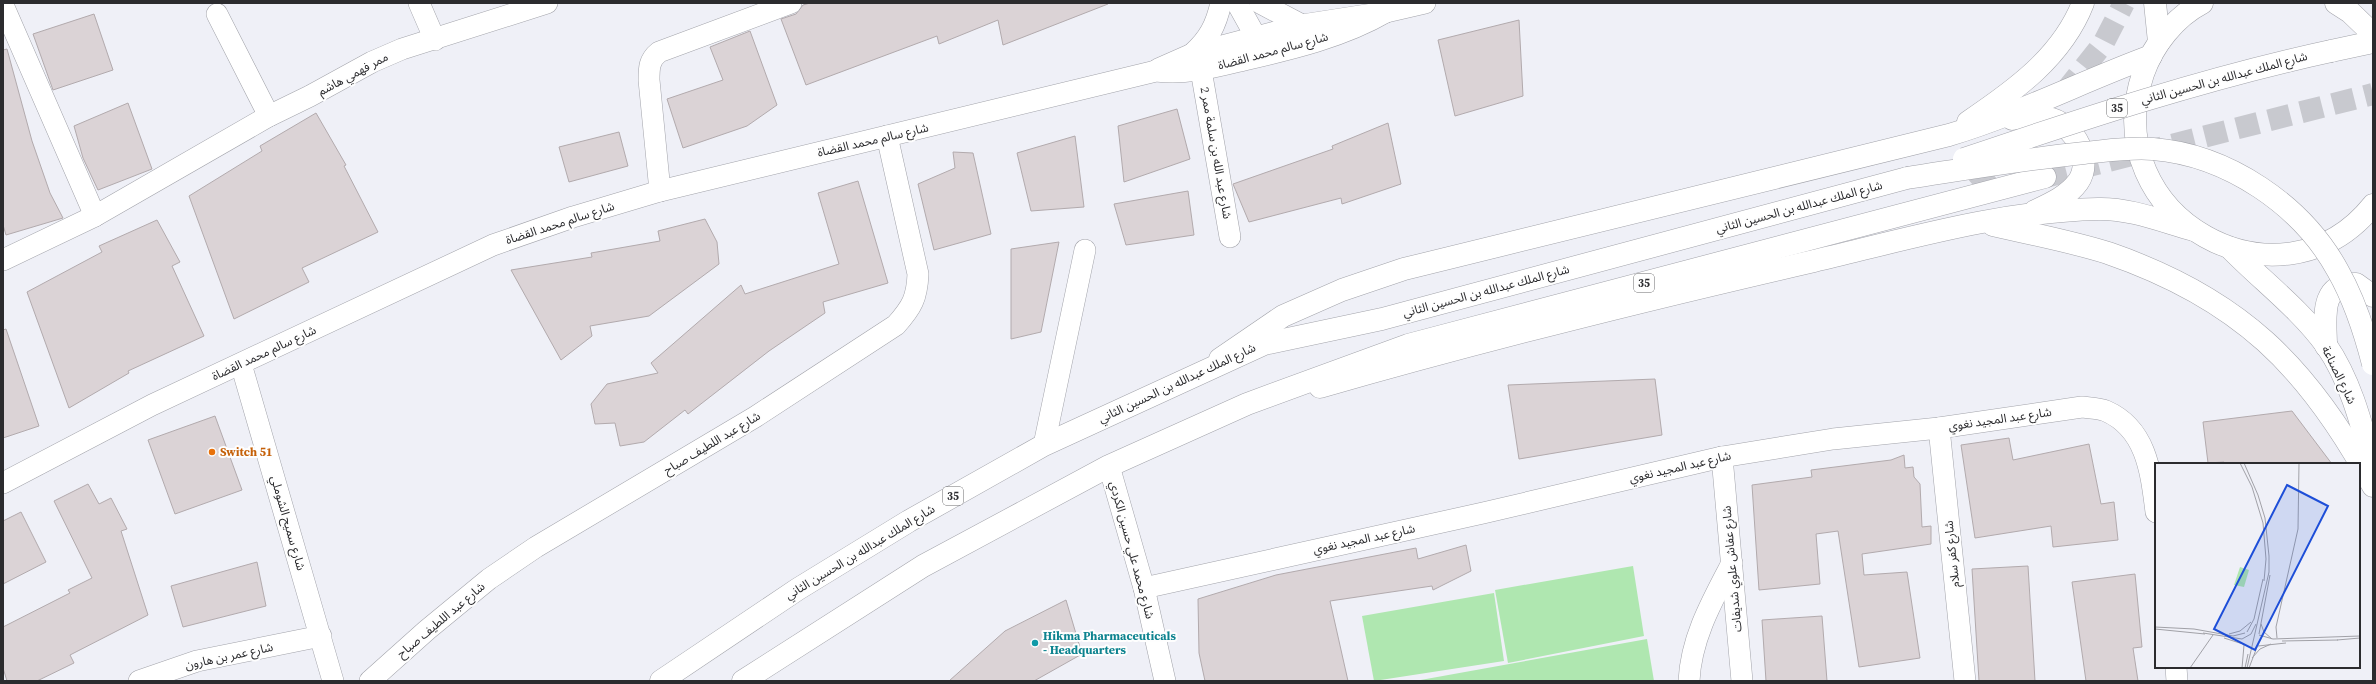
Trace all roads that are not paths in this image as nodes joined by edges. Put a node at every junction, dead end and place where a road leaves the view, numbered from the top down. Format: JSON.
{"nodes":[{"id":1,"x":419,"y":3,"type":"edge"},
{"id":2,"x":547,"y":3,"type":"edge"},
{"id":3,"x":791,"y":3,"type":"edge"},
{"id":4,"x":1221,"y":3,"type":"edge"},
{"id":5,"x":1238,"y":3,"type":"edge"},
{"id":6,"x":1260,"y":3,"type":"edge"},
{"id":7,"x":1425,"y":3,"type":"edge"},
{"id":8,"x":2084,"y":3,"type":"edge"},
{"id":9,"x":2155,"y":3,"type":"edge"},
{"id":10,"x":2202,"y":3,"type":"edge"},
{"id":11,"x":2336,"y":3,"type":"edge"},
{"id":12,"x":3,"y":5,"type":"edge"},
{"id":13,"x":1386,"y":12,"type":"junction"},
{"id":14,"x":217,"y":14,"type":"dead end"},
{"id":15,"x":1302,"y":25,"type":"junction"},
{"id":16,"x":2373,"y":34,"type":"edge"},
{"id":17,"x":1258,"y":36,"type":"junction"},
{"id":18,"x":435,"y":40,"type":"junction"},
{"id":19,"x":2373,"y":42,"type":"edge"},
{"id":20,"x":2155,"y":49,"type":"junction"},
{"id":21,"x":1265,"y":55,"type":"junction"},
{"id":22,"x":1197,"y":62,"type":"junction"},
{"id":23,"x":269,"y":116,"type":"junction"},
{"id":24,"x":1984,"y":124,"type":"junction"},
{"id":25,"x":1949,"y":135,"type":"junction"},
{"id":26,"x":887,"y":136,"type":"junction"},
{"id":27,"x":2045,"y":177,"type":"tunnel mouth"},
{"id":28,"x":1907,"y":178,"type":"junction"},
{"id":29,"x":660,"y":191,"type":"junction"},
{"id":30,"x":2373,"y":205,"type":"edge"},
{"id":31,"x":2026,"y":215,"type":"junction"},
{"id":32,"x":95,"y":216,"type":"junction"},
{"id":33,"x":1982,"y":222,"type":"junction"},
{"id":34,"x":2194,"y":230,"type":"junction"},
{"id":35,"x":1230,"y":237,"type":"dead end"},
{"id":36,"x":2230,"y":248,"type":"junction"},
{"id":37,"x":1085,"y":250,"type":"dead end"},
{"id":38,"x":3,"y":260,"type":"edge"},
{"id":39,"x":2373,"y":296,"type":"edge"},
{"id":40,"x":2326,"y":346,"type":"junction"},
{"id":41,"x":241,"y":364,"type":"junction"},
{"id":42,"x":2373,"y":364,"type":"edge"},
{"id":43,"x":1205,"y":370,"type":"junction"},
{"id":44,"x":1246,"y":404,"type":"junction"},
{"id":45,"x":1939,"y":428,"type":"junction"},
{"id":46,"x":1044,"y":445,"type":"junction"},
{"id":47,"x":1722,"y":457,"type":"junction"},
{"id":48,"x":2360,"y":463,"type":"edge"},
{"id":49,"x":2360,"y":463,"type":"edge"},
{"id":50,"x":1109,"y":466,"type":"junction"},
{"id":51,"x":2373,"y":467,"type":"edge"},
{"id":52,"x":3,"y":483,"type":"edge"},
{"id":53,"x":2373,"y":486,"type":"edge"},
{"id":54,"x":2155,"y":507,"type":"edge"},
{"id":55,"x":1732,"y":563,"type":"junction"},
{"id":56,"x":1144,"y":588,"type":"junction"},
{"id":57,"x":321,"y":636,"type":"junction"},
{"id":58,"x":2176,"y":668,"type":"edge"},
{"id":59,"x":139,"y":681,"type":"edge"},
{"id":60,"x":333,"y":681,"type":"edge"},
{"id":61,"x":370,"y":681,"type":"edge"},
{"id":62,"x":661,"y":681,"type":"edge"},
{"id":63,"x":743,"y":681,"type":"edge"},
{"id":64,"x":1165,"y":681,"type":"edge"},
{"id":65,"x":1689,"y":681,"type":"edge"},
{"id":66,"x":1742,"y":681,"type":"edge"},
{"id":67,"x":1965,"y":681,"type":"edge"},
{"id":68,"x":2177,"y":681,"type":"edge"}],
"edges":[{"from":1,"to":18,"type":"street"},
{"from":2,"to":18,"type":"street","name":"ممر فهمي هاشم"},
{"from":3,"to":29,"type":"street"},
{"from":4,"to":22,"type":"street"},
{"from":5,"to":17,"type":"street"},
{"from":6,"to":15,"type":"street"},
{"from":7,"to":13,"type":"street","name":"شارع سالم محمد القضاة"},
{"from":8,"to":25,"type":"main road"},
{"from":9,"to":20,"type":"main road"},
{"from":10,"to":20,"type":"main road"},
{"from":11,"to":16,"type":"main road"},
{"from":12,"to":32,"type":"street"},
{"from":13,"to":15,"type":"street","name":"شارع سالم محمد القضاة"},
{"from":13,"to":21,"type":"street","name":"شارع سالم محمد القضاة"},
{"from":14,"to":23,"type":"street"},
{"from":15,"to":17,"type":"street","name":"شارع سالم محمد القضاة"},
{"from":17,"to":21,"type":"street"},
{"from":17,"to":22,"type":"street","name":"شارع سالم محمد القضاة"},
{"from":18,"to":23,"type":"street","name":"ممر فهمي هاشم"},
{"from":19,"to":28,"type":"main road","name":"شارع الملك عبدالله بن الحسين الثاني","number":"35","bridge":true},
{"from":20,"to":24,"type":"main road"},
{"from":20,"to":34,"type":"main road"},
{"from":21,"to":22,"type":"street","name":"شارع سالم محمد القضاة"},
{"from":22,"to":26,"type":"street","name":"شارع سالم محمد القضاة"},
{"from":22,"to":35,"type":"street","name":"شارع عبد الله بن سلمة ممر 2"},
{"from":23,"to":32,"type":"street","name":"ممر فهمي هاشم"},
{"from":24,"to":25,"type":"main road"},
{"from":24,"to":31,"type":"main road"},
{"from":25,"to":43,"type":"main road"},
{"from":26,"to":29,"type":"street","name":"شارع سالم محمد القضاة"},
{"from":26,"to":61,"type":"street","name":"شارع عبد اللطيف صباح"},
{"from":27,"to":44,"type":"main road","number":"35"},
{"from":28,"to":42,"type":"main road","bridge":true},
{"from":28,"to":43,"type":"main road","name":"شارع الملك عبدالله بن الحسين الثاني","number":"35"},
{"from":29,"to":41,"type":"street","name":"شارع سالم محمد القضاة"},
{"from":30,"to":36,"type":"main road"},
{"from":31,"to":33,"type":"main road"},
{"from":31,"to":34,"type":"main road"},
{"from":32,"to":38,"type":"street","name":"ممر فهمي هاشم"},
{"from":33,"to":44,"type":"main road"},
{"from":33,"to":48,"type":"main road"},
{"from":34,"to":36,"type":"main road"},
{"from":36,"to":40,"type":"main road","name":"شارع الصناعة"},
{"from":37,"to":46,"type":"street"},
{"from":39,"to":40,"type":"main road"},
{"from":40,"to":51,"type":"main road","name":"شارع الصناعة"},
{"from":41,"to":52,"type":"street","name":"شارع سالم محمد القضاة"},
{"from":41,"to":57,"type":"street","name":"شارع سميح الشوملي"},
{"from":43,"to":46,"type":"main road","name":"شارع الملك عبدالله بن الحسين الثاني","number":"35"},
{"from":44,"to":50,"type":"main road","number":"35"},
{"from":45,"to":47,"type":"street","name":"شارع عبد المجيد نغوي"},
{"from":45,"to":54,"type":"street","name":"شارع عبد المجيد نغوي"},
{"from":45,"to":67,"type":"street","name":"شارع كفر سلام"},
{"from":46,"to":62,"type":"main road","name":"شارع الملك عبدالله بن الحسين الثاني","number":"35"},
{"from":47,"to":55,"type":"street","name":"شارع عفاش علوي شديفات"},
{"from":47,"to":56,"type":"street","name":"شارع عبد المجيد نغوي"},
{"from":49,"to":53,"type":"main road"},
{"from":50,"to":56,"type":"street","name":"شارع محمد علي حسين الكردي"},
{"from":50,"to":63,"type":"main road","number":"35"},
{"from":55,"to":65,"type":"street"},
{"from":55,"to":66,"type":"street","name":"شارع عفاش علوي شديفات"},
{"from":56,"to":64,"type":"street","name":"شارع محمد علي حسين الكردي"},
{"from":57,"to":59,"type":"street","name":"شارع عمر بن هارون"},
{"from":57,"to":60,"type":"street","name":"شارع سميح الشوملي"},
{"from":58,"to":68,"type":"street"}]}
